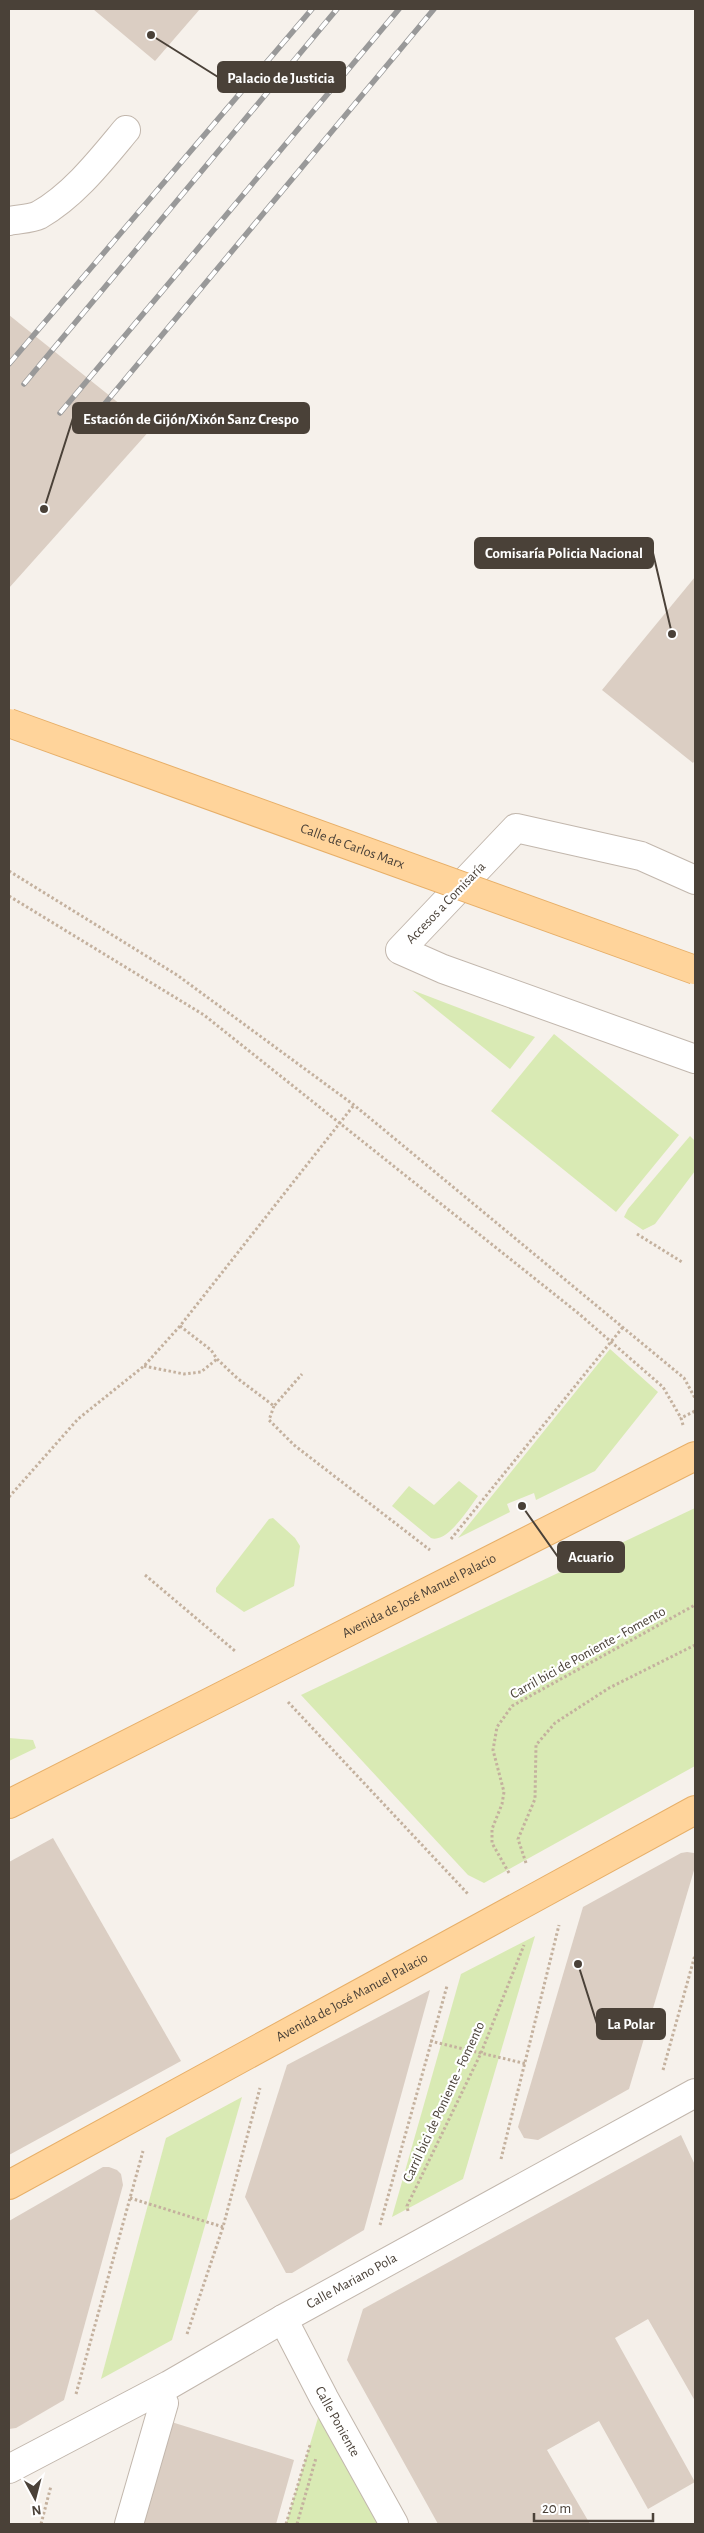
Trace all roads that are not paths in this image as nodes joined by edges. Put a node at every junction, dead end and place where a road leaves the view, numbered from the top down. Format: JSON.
{"nodes":[{"id":1,"x":126,"y":130,"type":"dead end"},
{"id":2,"x":9,"y":221,"type":"edge"},
{"id":3,"x":9,"y":724,"type":"edge"},
{"id":4,"x":695,"y":880,"type":"edge"},
{"id":5,"x":695,"y":970,"type":"edge"},
{"id":6,"x":695,"y":1059,"type":"edge"},
{"id":7,"x":695,"y":1456,"type":"edge"},
{"id":8,"x":9,"y":1804,"type":"edge"},
{"id":9,"x":695,"y":1810,"type":"edge"},
{"id":10,"x":695,"y":2093,"type":"edge"},
{"id":11,"x":9,"y":2185,"type":"edge"},
{"id":12,"x":283,"y":2319,"type":"junction"},
{"id":13,"x":164,"y":2403,"type":"dead end"},
{"id":14,"x":9,"y":2469,"type":"edge"},
{"id":15,"x":129,"y":2524,"type":"edge"},
{"id":16,"x":394,"y":2524,"type":"edge"}],
"edges":[{"from":1,"to":2,"type":"street"},
{"from":3,"to":5,"type":"main road","name":"Calle de Carlos Marx","bridge":true},
{"from":4,"to":6,"type":"street","name":"Accesos a Comisaría"},
{"from":7,"to":8,"type":"main road","name":"Avenida de José Manuel Palacio"},
{"from":9,"to":11,"type":"main road","name":"Avenida de José Manuel Palacio"},
{"from":10,"to":12,"type":"street","name":"Calle Mariano Pola"},
{"from":12,"to":14,"type":"street","name":"Calle Mariano Pola"},
{"from":12,"to":16,"type":"street","name":"Calle Poniente"},
{"from":13,"to":15,"type":"street"}]}
